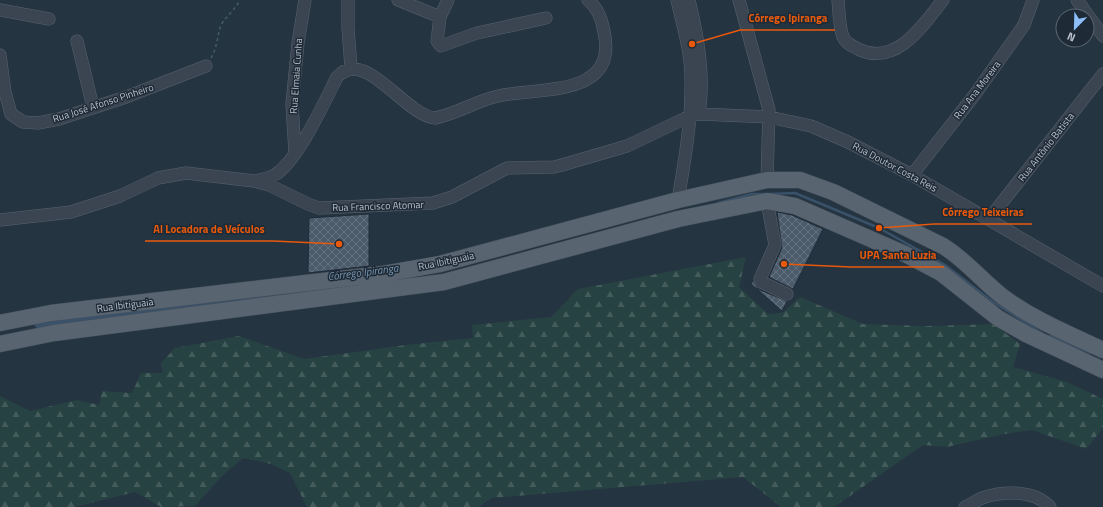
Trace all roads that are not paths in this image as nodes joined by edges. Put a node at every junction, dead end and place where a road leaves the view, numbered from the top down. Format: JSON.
{"nodes":[{"id":1,"x":305,"y":0,"type":"edge"},
{"id":2,"x":348,"y":0,"type":"edge"},
{"id":3,"x":398,"y":0,"type":"edge"},
{"id":4,"x":448,"y":0,"type":"edge"},
{"id":5,"x":588,"y":0,"type":"edge"},
{"id":6,"x":677,"y":0,"type":"edge"},
{"id":7,"x":689,"y":0,"type":"edge"},
{"id":8,"x":739,"y":0,"type":"edge"},
{"id":9,"x":838,"y":0,"type":"edge"},
{"id":10,"x":942,"y":0,"type":"edge"},
{"id":11,"x":1033,"y":0,"type":"edge"},
{"id":12,"x":1077,"y":0,"type":"edge"},
{"id":13,"x":0,"y":10,"type":"edge"},
{"id":14,"x":440,"y":17,"type":"junction"},
{"id":15,"x":546,"y":18,"type":"dead end"},
{"id":16,"x":49,"y":19,"type":"dead end"},
{"id":17,"x":1102,"y":30,"type":"edge"},
{"id":18,"x":77,"y":41,"type":"dead end"},
{"id":19,"x":0,"y":55,"type":"edge"},
{"id":20,"x":206,"y":66,"type":"road end"},
{"id":21,"x":351,"y":68,"type":"junction"},
{"id":22,"x":1103,"y":74,"type":"edge"},
{"id":23,"x":93,"y":107,"type":"junction"},
{"id":24,"x":694,"y":115,"type":"junction"},
{"id":25,"x":769,"y":117,"type":"junction"},
{"id":26,"x":295,"y":153,"type":"junction"},
{"id":27,"x":912,"y":176,"type":"junction"},
{"id":28,"x":254,"y":181,"type":"junction"},
{"id":29,"x":767,"y":195,"type":"junction"},
{"id":30,"x":678,"y":200,"type":"junction"},
{"id":31,"x":990,"y":219,"type":"junction"},
{"id":32,"x":0,"y":220,"type":"edge"},
{"id":33,"x":777,"y":226,"type":"dead end"},
{"id":34,"x":373,"y":283,"type":"junction"},
{"id":35,"x":1103,"y":286,"type":"edge"},
{"id":36,"x":787,"y":294,"type":"dead end"},
{"id":37,"x":0,"y":323,"type":"edge"},
{"id":38,"x":0,"y":344,"type":"edge"},
{"id":39,"x":1103,"y":350,"type":"edge"},
{"id":40,"x":1103,"y":370,"type":"edge"},
{"id":41,"x":965,"y":507,"type":"edge"},
{"id":42,"x":1050,"y":507,"type":"edge"}],
"edges":[{"from":1,"to":26,"type":"street","name":"Rua Elmaia Cunha"},
{"from":2,"to":21,"type":"street"},
{"from":3,"to":14,"type":"street"},
{"from":4,"to":14,"type":"street"},
{"from":5,"to":21,"type":"street"},
{"from":6,"to":24,"type":"street"},
{"from":7,"to":24,"type":"street"},
{"from":8,"to":25,"type":"street"},
{"from":9,"to":10,"type":"street"},
{"from":11,"to":27,"type":"street","name":"Rua Ana Moreira"},
{"from":12,"to":17,"type":"street"},
{"from":13,"to":16,"type":"street"},
{"from":14,"to":15,"type":"street"},
{"from":18,"to":23,"type":"street"},
{"from":19,"to":23,"type":"street","name":"Rua José Afonso Pinheiro"},
{"from":20,"to":23,"type":"street","name":"Rua José Afonso Pinheiro"},
{"from":21,"to":26,"type":"street"},
{"from":22,"to":31,"type":"street","name":"Rua Antônio Batista"},
{"from":24,"to":25,"type":"street","name":"Rua Doutor Costa Reis"},
{"from":24,"to":28,"type":"street","name":"Rua Francisco Atomar"},
{"from":24,"to":30,"type":"street"},
{"from":25,"to":27,"type":"street","name":"Rua Doutor Costa Reis"},
{"from":25,"to":29,"type":"street"},
{"from":26,"to":28,"type":"street"},
{"from":27,"to":31,"type":"street","name":"Rua Doutor Costa Reis"},
{"from":28,"to":32,"type":"street"},
{"from":29,"to":30,"type":"main road","name":"Rua Ibitiguaia"},
{"from":29,"to":33,"type":"street"},
{"from":29,"to":34,"type":"main road","name":"Rua Ibitiguaia"},
{"from":29,"to":36,"type":"street"},
{"from":29,"to":39,"type":"main road"},
{"from":29,"to":40,"type":"main road"},
{"from":30,"to":34,"type":"main road","name":"Rua Ibitiguaia"},
{"from":31,"to":35,"type":"street","name":"Rua Doutor Costa Reis"},
{"from":34,"to":37,"type":"main road","name":"Rua Ibitiguaia"},
{"from":34,"to":38,"type":"main road","name":"Rua Ibitiguaia"},
{"from":41,"to":42,"type":"street"}]}
